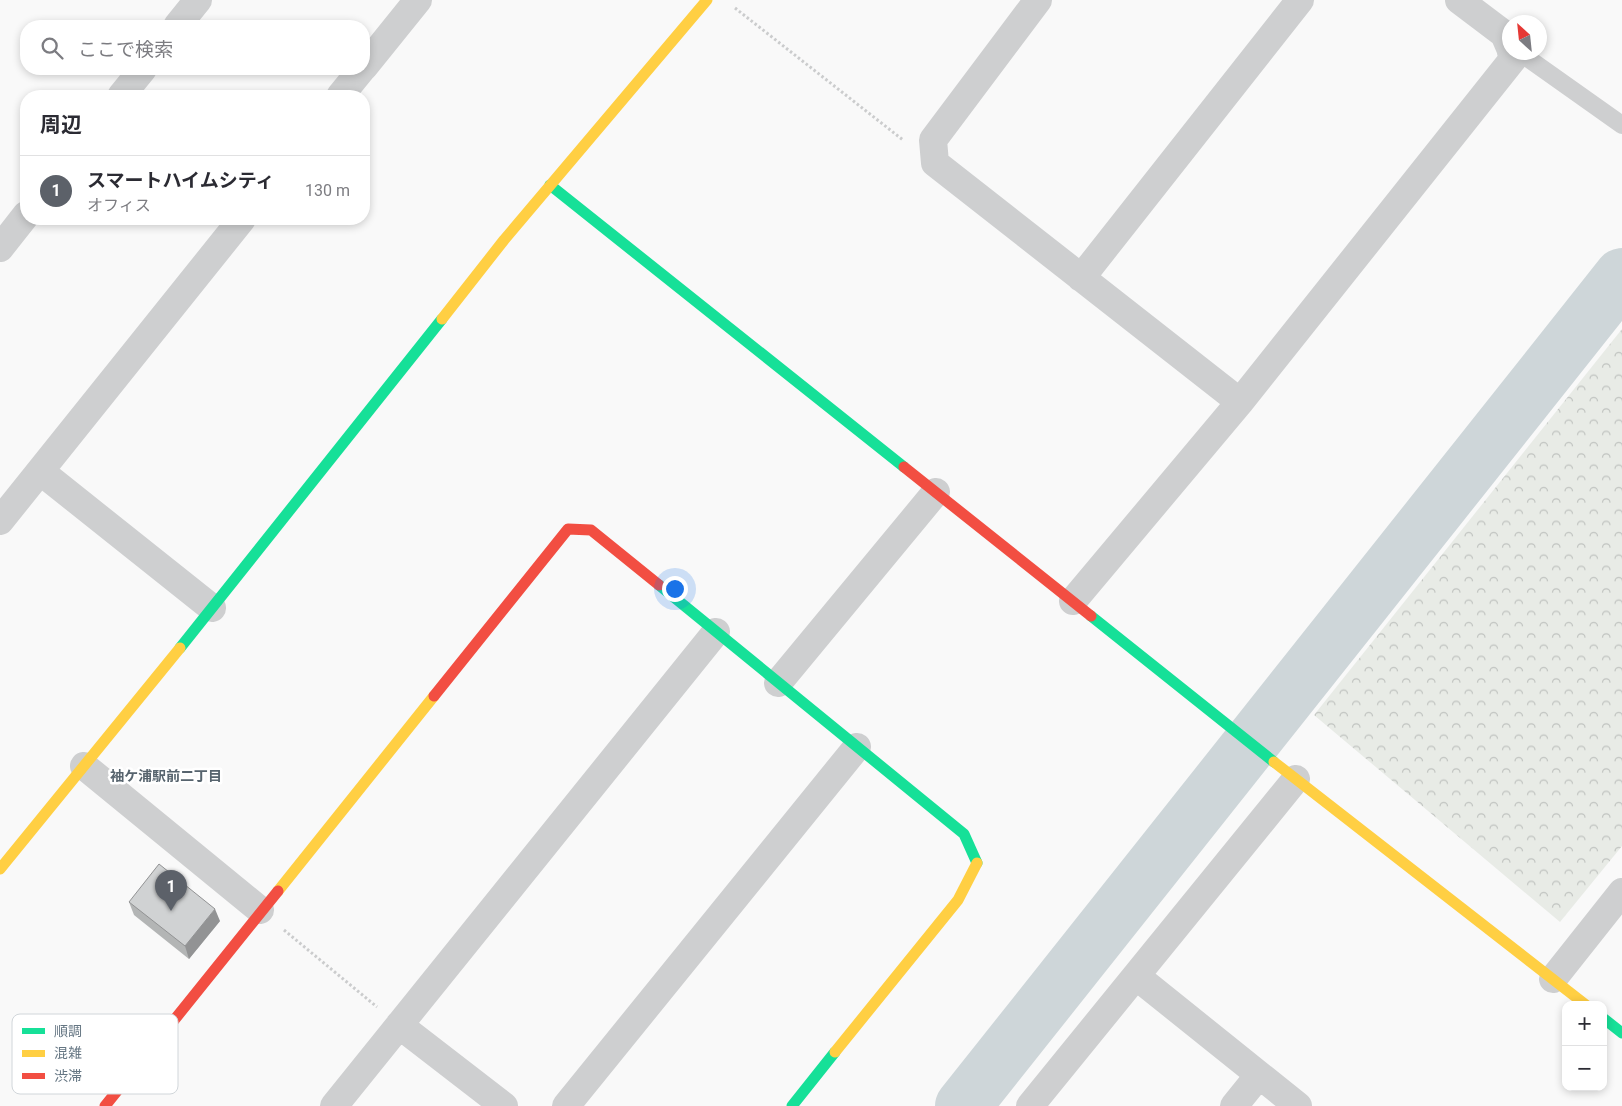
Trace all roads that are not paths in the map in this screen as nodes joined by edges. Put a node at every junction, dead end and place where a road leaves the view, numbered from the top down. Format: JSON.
{"nodes":[{"id":1,"x":198,"y":0,"type":"edge"},
{"id":2,"x":418,"y":0,"type":"edge"},
{"id":3,"x":707,"y":0,"type":"edge"},
{"id":4,"x":1038,"y":0,"type":"edge"},
{"id":5,"x":1300,"y":0,"type":"edge"},
{"id":6,"x":1459,"y":0,"type":"edge"},
{"id":7,"x":182,"y":20,"type":"edge"},
{"id":8,"x":1502,"y":32,"type":"edge"},
{"id":9,"x":370,"y":59,"type":"edge"},
{"id":10,"x":1512,"y":60,"type":"edge"},
{"id":11,"x":1527,"y":60,"type":"edge"},
{"id":12,"x":138,"y":75,"type":"edge"},
{"id":13,"x":357,"y":75,"type":"edge"},
{"id":14,"x":126,"y":90,"type":"edge"},
{"id":15,"x":345,"y":90,"type":"edge"},
{"id":16,"x":1622,"y":125,"type":"edge"},
{"id":17,"x":550,"y":185,"type":"junction"},
{"id":18,"x":20,"y":223,"type":"edge"},
{"id":19,"x":237,"y":225,"type":"edge"},
{"id":20,"x":0,"y":248,"type":"edge"},
{"id":21,"x":1081,"y":278,"type":"junction"},
{"id":22,"x":1240,"y":402,"type":"junction"},
{"id":23,"x":40,"y":471,"type":"junction"},
{"id":24,"x":936,"y":492,"type":"junction"},
{"id":25,"x":0,"y":521,"type":"edge"},
{"id":26,"x":1073,"y":601,"type":"junction"},
{"id":27,"x":212,"y":608,"type":"junction"},
{"id":28,"x":716,"y":632,"type":"junction"},
{"id":29,"x":778,"y":683,"type":"junction"},
{"id":30,"x":857,"y":748,"type":"junction"},
{"id":31,"x":84,"y":766,"type":"junction"},
{"id":32,"x":1296,"y":778,"type":"junction"},
{"id":33,"x":0,"y":869,"type":"edge"},
{"id":34,"x":1622,"y":892,"type":"edge"},
{"id":35,"x":260,"y":910,"type":"junction"},
{"id":36,"x":1136,"y":976,"type":"junction"},
{"id":37,"x":1553,"y":979,"type":"junction"},
{"id":38,"x":1581,"y":1001,"type":"edge"},
{"id":39,"x":178,"y":1014,"type":"edge"},
{"id":40,"x":1607,"y":1021,"type":"edge"},
{"id":41,"x":399,"y":1025,"type":"junction"},
{"id":42,"x":1622,"y":1033,"type":"edge"},
{"id":43,"x":1259,"y":1075,"type":"junction"},
{"id":44,"x":114,"y":1094,"type":"edge"},
{"id":45,"x":105,"y":1106,"type":"edge"},
{"id":46,"x":334,"y":1106,"type":"edge"},
{"id":47,"x":504,"y":1106,"type":"edge"},
{"id":48,"x":566,"y":1106,"type":"edge"},
{"id":49,"x":792,"y":1106,"type":"edge"},
{"id":50,"x":1030,"y":1106,"type":"edge"},
{"id":51,"x":1234,"y":1106,"type":"edge"},
{"id":52,"x":1298,"y":1106,"type":"edge"}],
"edges":[{"from":1,"to":7,"type":"street"},
{"from":2,"to":9,"type":"street"},
{"from":3,"to":17,"type":"street"},
{"from":4,"to":21,"type":"street"},
{"from":5,"to":21,"type":"street"},
{"from":6,"to":8,"type":"street"},
{"from":10,"to":22,"type":"street"},
{"from":11,"to":16,"type":"lane"},
{"from":12,"to":14,"type":"street"},
{"from":13,"to":15,"type":"street"},
{"from":17,"to":24,"type":"street"},
{"from":17,"to":27,"type":"street"},
{"from":18,"to":20,"type":"street"},
{"from":19,"to":23,"type":"street"},
{"from":21,"to":22,"type":"street"},
{"from":22,"to":26,"type":"street"},
{"from":23,"to":25,"type":"street"},
{"from":23,"to":27,"type":"street"},
{"from":24,"to":26,"type":"street"},
{"from":24,"to":29,"type":"street"},
{"from":26,"to":32,"type":"street"},
{"from":27,"to":31,"type":"street"},
{"from":28,"to":29,"type":"street"},
{"from":28,"to":35,"type":"street"},
{"from":28,"to":41,"type":"street"},
{"from":29,"to":30,"type":"street"},
{"from":30,"to":48,"type":"street"},
{"from":30,"to":49,"type":"street"},
{"from":31,"to":33,"type":"street"},
{"from":31,"to":35,"type":"street"},
{"from":32,"to":36,"type":"street"},
{"from":32,"to":37,"type":"street"},
{"from":34,"to":37,"type":"street"},
{"from":35,"to":39,"type":"street"},
{"from":36,"to":43,"type":"street"},
{"from":36,"to":50,"type":"street"},
{"from":37,"to":38,"type":"street"},
{"from":40,"to":42,"type":"street"},
{"from":41,"to":46,"type":"street"},
{"from":41,"to":47,"type":"street"},
{"from":43,"to":51,"type":"street"},
{"from":43,"to":52,"type":"street"},
{"from":44,"to":45,"type":"street"}]}
